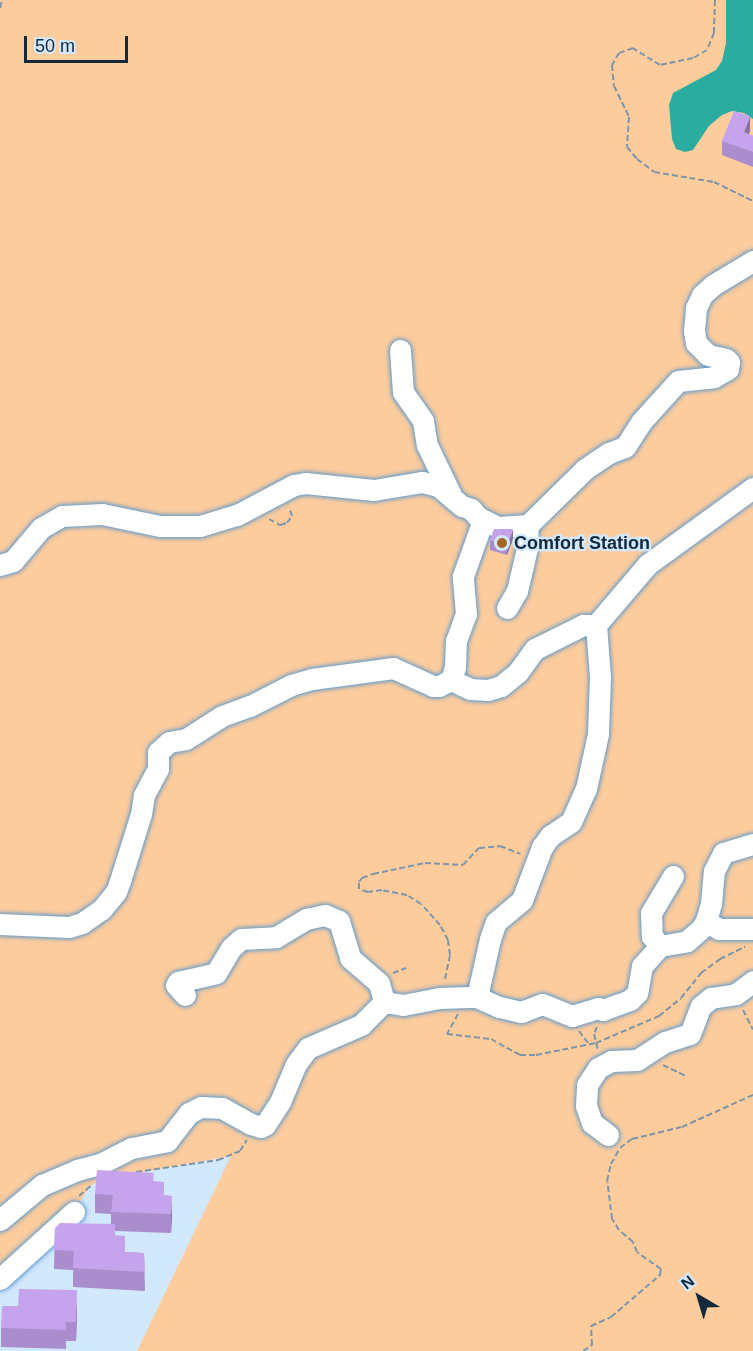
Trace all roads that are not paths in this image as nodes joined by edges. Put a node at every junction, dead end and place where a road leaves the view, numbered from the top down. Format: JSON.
{"nodes":[{"id":1,"x":753,"y":261,"type":"edge"},
{"id":2,"x":400,"y":350,"type":"dead end"},
{"id":3,"x":753,"y":488,"type":"edge"},
{"id":4,"x":451,"y":496,"type":"junction"},
{"id":5,"x":483,"y":520,"type":"junction"},
{"id":6,"x":528,"y":525,"type":"junction"},
{"id":7,"x":0,"y":565,"type":"edge"},
{"id":8,"x":507,"y":608,"type":"dead end"},
{"id":9,"x":596,"y":625,"type":"junction"},
{"id":10,"x":451,"y":680,"type":"junction"},
{"id":11,"x":753,"y":844,"type":"edge"},
{"id":12,"x":673,"y":876,"type":"dead end"},
{"id":13,"x":706,"y":921,"type":"junction"},
{"id":14,"x":0,"y":924,"type":"edge"},
{"id":15,"x":753,"y":929,"type":"edge"},
{"id":16,"x":660,"y":946,"type":"junction"},
{"id":17,"x":753,"y":981,"type":"edge"},
{"id":18,"x":185,"y":995,"type":"dead end"},
{"id":19,"x":477,"y":998,"type":"junction"},
{"id":20,"x":384,"y":1002,"type":"junction"},
{"id":21,"x":608,"y":1135,"type":"dead end"},
{"id":22,"x":74,"y":1212,"type":"road end"},
{"id":23,"x":0,"y":1221,"type":"edge"},
{"id":24,"x":0,"y":1279,"type":"edge"}],
"edges":[{"from":1,"to":6,"type":"street"},
{"from":2,"to":4,"type":"street"},
{"from":3,"to":9,"type":"street"},
{"from":4,"to":5,"type":"street"},
{"from":4,"to":7,"type":"street"},
{"from":5,"to":6,"type":"street"},
{"from":5,"to":10,"type":"street"},
{"from":6,"to":8,"type":"street"},
{"from":9,"to":10,"type":"street"},
{"from":9,"to":19,"type":"street"},
{"from":10,"to":14,"type":"street"},
{"from":11,"to":13,"type":"street"},
{"from":12,"to":16,"type":"street"},
{"from":13,"to":15,"type":"street"},
{"from":13,"to":16,"type":"street"},
{"from":16,"to":19,"type":"street"},
{"from":17,"to":21,"type":"street"},
{"from":18,"to":20,"type":"street"},
{"from":19,"to":20,"type":"street"},
{"from":20,"to":23,"type":"street"},
{"from":22,"to":24,"type":"street"}]}
